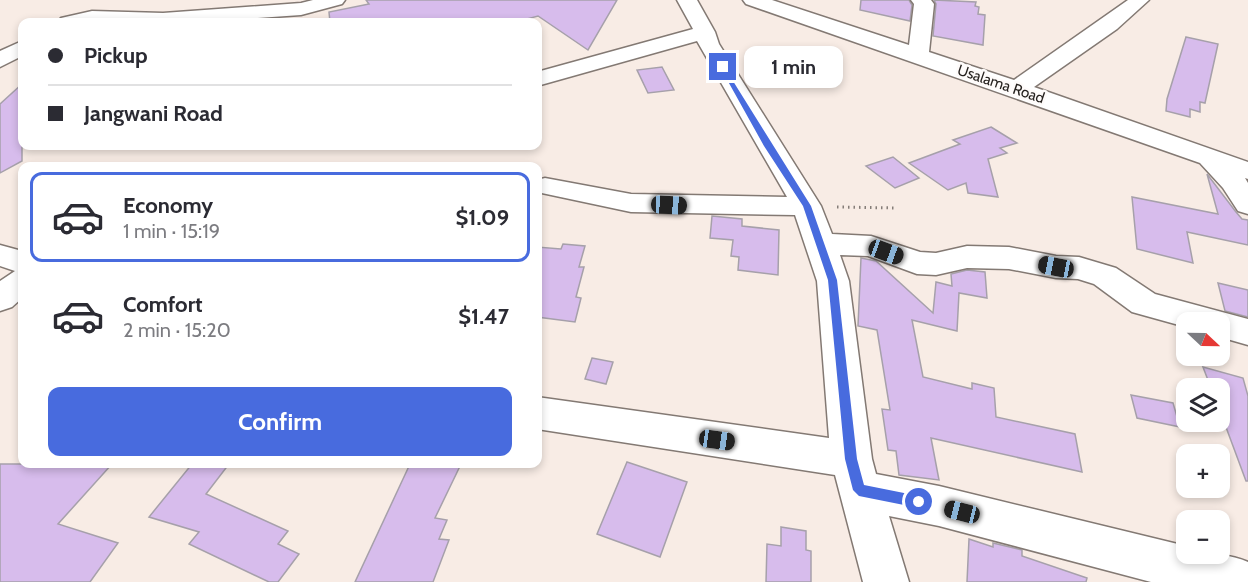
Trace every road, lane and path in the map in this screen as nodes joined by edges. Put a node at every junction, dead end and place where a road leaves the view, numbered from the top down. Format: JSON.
{"nodes":[{"id":1,"x":687,"y":0,"type":"edge"},
{"id":2,"x":753,"y":0,"type":"edge"},
{"id":3,"x":921,"y":0,"type":"edge"},
{"id":4,"x":1139,"y":0,"type":"edge"},
{"id":5,"x":313,"y":7,"type":"edge"},
{"id":6,"x":87,"y":18,"type":"edge"},
{"id":7,"x":128,"y":18,"type":"edge"},
{"id":8,"x":176,"y":18,"type":"edge"},
{"id":9,"x":705,"y":32,"type":"junction"},
{"id":10,"x":18,"y":49,"type":"edge"},
{"id":11,"x":918,"y":56,"type":"junction"},
{"id":12,"x":0,"y":60,"type":"edge"},
{"id":13,"x":542,"y":78,"type":"edge"},
{"id":14,"x":1017,"y":89,"type":"junction"},
{"id":15,"x":1206,"y":155,"type":"junction"},
{"id":16,"x":1248,"y":171,"type":"edge"},
{"id":17,"x":545,"y":186,"type":"dead end"},
{"id":18,"x":1248,"y":205,"type":"edge"},
{"id":19,"x":807,"y":206,"type":"junction"},
{"id":20,"x":897,"y":208,"type":"dead end"},
{"id":21,"x":820,"y":244,"type":"junction"},
{"id":22,"x":0,"y":255,"type":"edge"},
{"id":23,"x":18,"y":261,"type":"edge"},
{"id":24,"x":18,"y":283,"type":"edge"},
{"id":25,"x":0,"y":298,"type":"edge"},
{"id":26,"x":1177,"y":312,"type":"edge"},
{"id":27,"x":1230,"y":327,"type":"edge"},
{"id":28,"x":1248,"y":332,"type":"edge"},
{"id":29,"x":542,"y":414,"type":"edge"},
{"id":30,"x":855,"y":474,"type":"junction"},
{"id":31,"x":886,"y":582,"type":"edge"},
{"id":32,"x":1240,"y":582,"type":"edge"}],
"edges":[{"from":1,"to":9,"type":"street"},
{"from":2,"to":11,"type":"street","name":"Usalama Road"},
{"from":3,"to":11,"type":"street"},
{"from":4,"to":14,"type":"street"},
{"from":5,"to":8,"type":"street"},
{"from":6,"to":7,"type":"street"},
{"from":9,"to":13,"type":"street"},
{"from":9,"to":19,"type":"street"},
{"from":10,"to":12,"type":"street"},
{"from":11,"to":14,"type":"street","name":"Usalama Road"},
{"from":14,"to":15,"type":"street","name":"Usalama Road"},
{"from":15,"to":16,"type":"street","name":"Usalama Road"},
{"from":15,"to":18,"type":"street"},
{"from":17,"to":19,"type":"street"},
{"from":19,"to":20,"type":"path"},
{"from":19,"to":21,"type":"street"},
{"from":21,"to":26,"type":"street"},
{"from":21,"to":30,"type":"street"},
{"from":22,"to":23,"type":"street"},
{"from":24,"to":25,"type":"street"},
{"from":27,"to":28,"type":"street"},
{"from":29,"to":30,"type":"street"},
{"from":30,"to":31,"type":"street"},
{"from":30,"to":32,"type":"street"}]}
